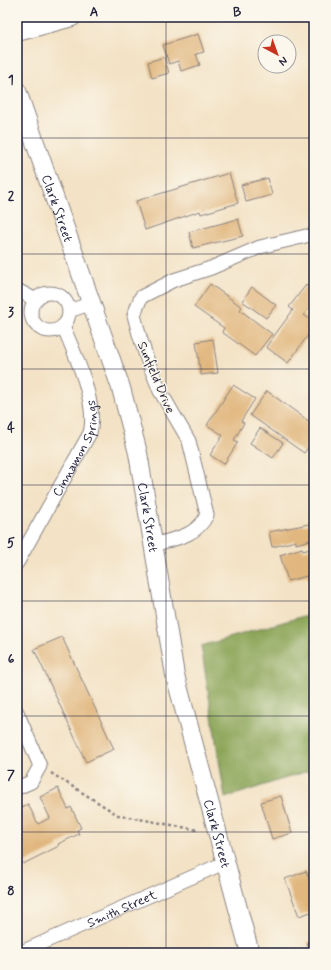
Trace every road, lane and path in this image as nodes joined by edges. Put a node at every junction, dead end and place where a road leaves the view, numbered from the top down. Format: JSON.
{"nodes":[{"id":1,"x":72,"y":17,"type":"edge"},
{"id":2,"x":17,"y":32,"type":"edge"},
{"id":3,"x":17,"y":91,"type":"edge"},
{"id":4,"x":306,"y":236,"type":"dead end"},
{"id":5,"x":17,"y":290,"type":"edge"},
{"id":6,"x":36,"y":300,"type":"junction"},
{"id":7,"x":92,"y":303,"type":"junction"},
{"id":8,"x":69,"y":311,"type":"junction"},
{"id":9,"x":63,"y":326,"type":"junction"},
{"id":10,"x":152,"y":546,"type":"junction"},
{"id":11,"x":17,"y":563,"type":"edge"},
{"id":12,"x":17,"y":712,"type":"edge"},
{"id":13,"x":40,"y":766,"type":"junction"},
{"id":14,"x":17,"y":788,"type":"edge"},
{"id":15,"x":198,"y":830,"type":"dead end"},
{"id":16,"x":224,"y":863,"type":"junction"},
{"id":17,"x":19,"y":953,"type":"edge"},
{"id":18,"x":250,"y":953,"type":"edge"}],
"edges":[{"from":1,"to":2,"type":"main road"},
{"from":3,"to":7,"type":"main road","name":"Clark Street"},
{"from":4,"to":10,"type":"street","name":"Sunfield Drive"},
{"from":5,"to":6,"type":"street"},
{"from":6,"to":8,"type":"street"},
{"from":6,"to":9,"type":"street"},
{"from":7,"to":8,"type":"street"},
{"from":7,"to":10,"type":"main road","name":"Clark Street"},
{"from":8,"to":9,"type":"street"},
{"from":9,"to":11,"type":"street","name":"Cinnamon Springs"},
{"from":10,"to":16,"type":"main road","name":"Clark Street"},
{"from":12,"to":13,"type":"street"},
{"from":13,"to":14,"type":"street"},
{"from":13,"to":15,"type":"path"},
{"from":16,"to":17,"type":"street","name":"Smith Street"},
{"from":16,"to":18,"type":"main road","name":"Clark Street"}]}
